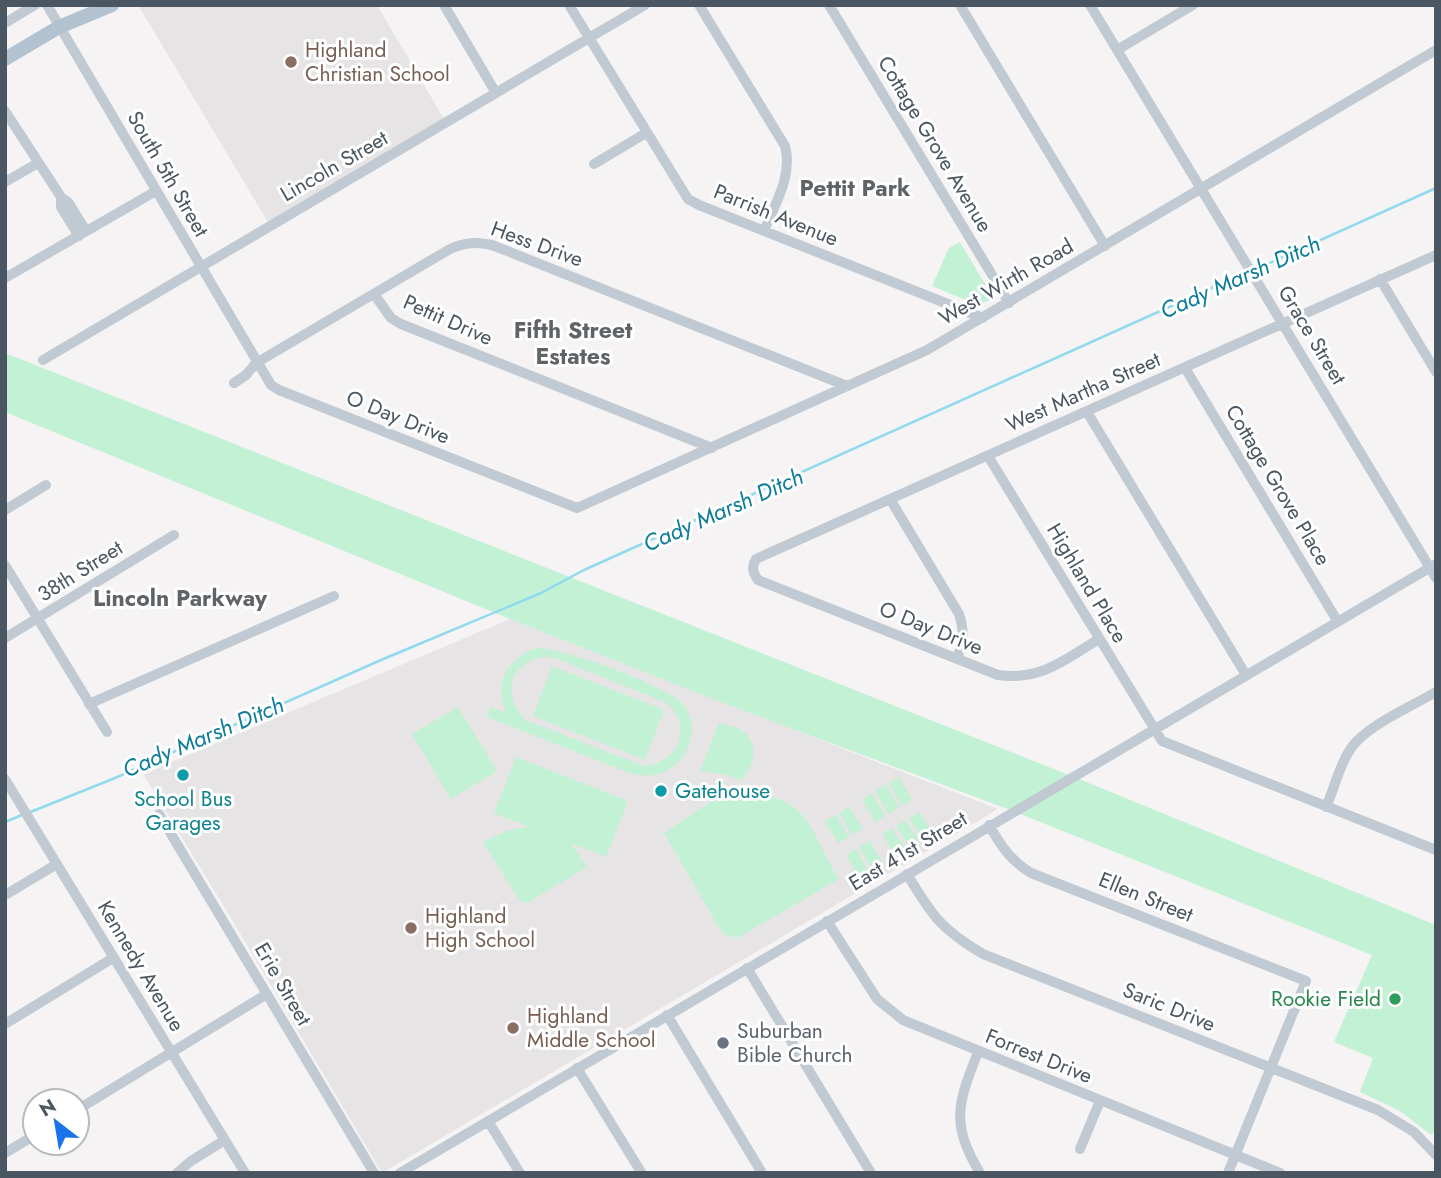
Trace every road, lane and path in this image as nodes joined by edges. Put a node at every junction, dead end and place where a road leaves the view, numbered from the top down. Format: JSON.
{"nodes":[{"id":1,"x":35,"y":5,"type":"edge"},
{"id":2,"x":47,"y":5,"type":"edge"},
{"id":3,"x":111,"y":5,"type":"edge"},
{"id":4,"x":444,"y":5,"type":"edge"},
{"id":5,"x":569,"y":5,"type":"edge"},
{"id":6,"x":645,"y":5,"type":"edge"},
{"id":7,"x":699,"y":5,"type":"edge"},
{"id":8,"x":829,"y":5,"type":"edge"},
{"id":9,"x":960,"y":5,"type":"edge"},
{"id":10,"x":1090,"y":5,"type":"edge"},
{"id":11,"x":1193,"y":5,"type":"edge"},
{"id":12,"x":5,"y":23,"type":"edge"},
{"id":13,"x":60,"y":27,"type":"junction"},
{"id":14,"x":589,"y":38,"type":"junction"},
{"id":15,"x":1117,"y":50,"type":"junction"},
{"id":16,"x":1436,"y":50,"type":"edge"},
{"id":17,"x":5,"y":59,"type":"edge"},
{"id":18,"x":496,"y":93,"type":"junction"},
{"id":19,"x":5,"y":111,"type":"edge"},
{"id":20,"x":646,"y":133,"type":"junction"},
{"id":21,"x":38,"y":163,"type":"junction"},
{"id":22,"x":594,"y":164,"type":"dead end"},
{"id":23,"x":5,"y":182,"type":"edge"},
{"id":24,"x":1201,"y":189,"type":"junction"},
{"id":25,"x":156,"y":191,"type":"junction"},
{"id":26,"x":764,"y":231,"type":"junction"},
{"id":27,"x":82,"y":233,"type":"junction"},
{"id":28,"x":1105,"y":246,"type":"junction"},
{"id":29,"x":1436,"y":254,"type":"edge"},
{"id":30,"x":200,"y":267,"type":"junction"},
{"id":31,"x":5,"y":278,"type":"edge"},
{"id":32,"x":1380,"y":279,"type":"junction"},
{"id":33,"x":374,"y":294,"type":"junction"},
{"id":34,"x":1009,"y":303,"type":"junction"},
{"id":35,"x":983,"y":318,"type":"junction"},
{"id":36,"x":1282,"y":323,"type":"junction"},
{"id":37,"x":43,"y":360,"type":"dead end"},
{"id":38,"x":256,"y":363,"type":"junction"},
{"id":39,"x":1185,"y":368,"type":"junction"},
{"id":40,"x":1436,"y":372,"type":"edge"},
{"id":41,"x":234,"y":383,"type":"dead end"},
{"id":42,"x":847,"y":386,"type":"junction"},
{"id":43,"x":1087,"y":412,"type":"junction"},
{"id":44,"x":712,"y":448,"type":"junction"},
{"id":45,"x":988,"y":456,"type":"junction"},
{"id":46,"x":46,"y":485,"type":"dead end"},
{"id":47,"x":890,"y":499,"type":"junction"},
{"id":48,"x":576,"y":508,"type":"joint"},
{"id":49,"x":5,"y":510,"type":"edge"},
{"id":50,"x":174,"y":535,"type":"dead end"},
{"id":51,"x":5,"y":565,"type":"edge"},
{"id":52,"x":753,"y":570,"type":"joint"},
{"id":53,"x":1434,"y":570,"type":"edge"},
{"id":54,"x":334,"y":596,"type":"dead end"},
{"id":55,"x":38,"y":619,"type":"junction"},
{"id":56,"x":1338,"y":622,"type":"junction"},
{"id":57,"x":5,"y":638,"type":"edge"},
{"id":58,"x":1099,"y":639,"type":"junction"},
{"id":59,"x":957,"y":659,"type":"junction"},
{"id":60,"x":1246,"y":675,"type":"junction"},
{"id":61,"x":1436,"y":692,"type":"edge"},
{"id":62,"x":89,"y":704,"type":"junction"},
{"id":63,"x":1154,"y":730,"type":"junction"},
{"id":64,"x":107,"y":732,"type":"dead end"},
{"id":65,"x":5,"y":779,"type":"edge"},
{"id":66,"x":14,"y":802,"type":"edge"},
{"id":67,"x":1326,"y":807,"type":"junction"},
{"id":68,"x":159,"y":814,"type":"dead end"},
{"id":69,"x":989,"y":825,"type":"junction"},
{"id":70,"x":1436,"y":850,"type":"edge"},
{"id":71,"x":57,"y":864,"type":"junction"},
{"id":72,"x":907,"y":874,"type":"junction"},
{"id":73,"x":5,"y":895,"type":"edge"},
{"id":74,"x":827,"y":921,"type":"junction"},
{"id":75,"x":113,"y":958,"type":"junction"},
{"id":76,"x":747,"y":968,"type":"junction"},
{"id":77,"x":267,"y":994,"type":"junction"},
{"id":78,"x":667,"y":1016,"type":"junction"},
{"id":79,"x":5,"y":1024,"type":"edge"},
{"id":80,"x":172,"y":1052,"type":"junction"},
{"id":81,"x":978,"y":1052,"type":"junction"},
{"id":82,"x":577,"y":1068,"type":"junction"},
{"id":83,"x":1271,"y":1069,"type":"junction"},
{"id":84,"x":91,"y":1101,"type":"edge"},
{"id":85,"x":1100,"y":1101,"type":"junction"},
{"id":86,"x":488,"y":1121,"type":"junction"},
{"id":87,"x":225,"y":1140,"type":"junction"},
{"id":88,"x":21,"y":1143,"type":"edge"},
{"id":89,"x":1080,"y":1149,"type":"dead end"},
{"id":90,"x":5,"y":1153,"type":"edge"},
{"id":91,"x":1236,"y":1155,"type":"junction"},
{"id":92,"x":1436,"y":1155,"type":"edge"},
{"id":93,"x":641,"y":1172,"type":"edge"},
{"id":94,"x":177,"y":1173,"type":"edge"},
{"id":95,"x":245,"y":1173,"type":"edge"},
{"id":96,"x":374,"y":1173,"type":"edge"},
{"id":97,"x":400,"y":1173,"type":"edge"},
{"id":98,"x":520,"y":1173,"type":"edge"},
{"id":99,"x":762,"y":1173,"type":"edge"},
{"id":100,"x":871,"y":1173,"type":"edge"},
{"id":101,"x":981,"y":1173,"type":"edge"},
{"id":102,"x":1228,"y":1173,"type":"edge"},
{"id":103,"x":1280,"y":1173,"type":"edge"}],
"edges":[{"from":1,"to":12,"type":"street"},
{"from":2,"to":13,"type":"street","name":"South 5th Street"},
{"from":3,"to":13,"type":"main road"},
{"from":4,"to":18,"type":"street"},
{"from":5,"to":14,"type":"street","name":"Parrish Avenue"},
{"from":6,"to":14,"type":"street","name":"Lincoln Street"},
{"from":7,"to":26,"type":"street"},
{"from":8,"to":34,"type":"street","name":"Cottage Grove Avenue"},
{"from":9,"to":28,"type":"street"},
{"from":10,"to":15,"type":"street","name":"Grace Street"},
{"from":11,"to":15,"type":"street"},
{"from":13,"to":17,"type":"main road"},
{"from":13,"to":25,"type":"street","name":"South 5th Street"},
{"from":14,"to":18,"type":"street","name":"Lincoln Street"},
{"from":14,"to":20,"type":"street","name":"Parrish Avenue"},
{"from":15,"to":24,"type":"street","name":"Grace Street"},
{"from":16,"to":24,"type":"street","name":"West Wirth Road"},
{"from":18,"to":30,"type":"street","name":"Lincoln Street"},
{"from":19,"to":21,"type":"street"},
{"from":20,"to":22,"type":"street"},
{"from":20,"to":26,"type":"street","name":"Parrish Avenue"},
{"from":21,"to":23,"type":"street"},
{"from":21,"to":27,"type":"street"},
{"from":24,"to":28,"type":"street","name":"West Wirth Road"},
{"from":24,"to":36,"type":"street","name":"Grace Street"},
{"from":25,"to":27,"type":"street"},
{"from":25,"to":30,"type":"street","name":"South 5th Street"},
{"from":26,"to":35,"type":"street","name":"Parrish Avenue"},
{"from":27,"to":31,"type":"street"},
{"from":28,"to":34,"type":"street","name":"West Wirth Road"},
{"from":29,"to":32,"type":"street","name":"West Martha Street"},
{"from":30,"to":37,"type":"street","name":"Lincoln Street"},
{"from":30,"to":38,"type":"street","name":"South 5th Street"},
{"from":32,"to":36,"type":"street","name":"West Martha Street"},
{"from":32,"to":40,"type":"street"},
{"from":33,"to":38,"type":"street","name":"Hess Drive"},
{"from":33,"to":42,"type":"street","name":"Hess Drive"},
{"from":33,"to":44,"type":"street","name":"Pettit Drive"},
{"from":34,"to":35,"type":"street","name":"West Wirth Road"},
{"from":35,"to":42,"type":"street","name":"West Wirth Road"},
{"from":36,"to":39,"type":"street","name":"West Martha Street"},
{"from":36,"to":53,"type":"street","name":"Grace Street"},
{"from":38,"to":41,"type":"street","name":"Hess Drive"},
{"from":38,"to":48,"type":"street","name":"O Day Drive"},
{"from":39,"to":43,"type":"street","name":"West Martha Street"},
{"from":39,"to":56,"type":"street","name":"Cottage Grove Place"},
{"from":42,"to":44,"type":"street","name":"West Wirth Road"},
{"from":43,"to":45,"type":"street","name":"West Martha Street"},
{"from":43,"to":60,"type":"street"},
{"from":44,"to":48,"type":"street","name":"West Wirth Road"},
{"from":45,"to":47,"type":"street","name":"West Martha Street"},
{"from":45,"to":58,"type":"street","name":"Highland Place"},
{"from":46,"to":49,"type":"street"},
{"from":47,"to":52,"type":"street","name":"West Martha Street"},
{"from":47,"to":59,"type":"street"},
{"from":50,"to":55,"type":"street","name":"38th Street"},
{"from":51,"to":55,"type":"street"},
{"from":52,"to":59,"type":"street","name":"O Day Drive"},
{"from":53,"to":56,"type":"street","name":"East 41st Street"},
{"from":54,"to":62,"type":"street"},
{"from":55,"to":57,"type":"street","name":"38th Street"},
{"from":55,"to":62,"type":"street"},
{"from":56,"to":60,"type":"street","name":"East 41st Street"},
{"from":58,"to":59,"type":"street","name":"O Day Drive"},
{"from":58,"to":63,"type":"street","name":"Highland Place"},
{"from":60,"to":63,"type":"street","name":"East 41st Street"},
{"from":61,"to":67,"type":"street"},
{"from":62,"to":64,"type":"street"},
{"from":63,"to":67,"type":"street"},
{"from":63,"to":69,"type":"street","name":"East 41st Street"},
{"from":65,"to":66,"type":"street","name":"Kennedy Avenue"},
{"from":66,"to":71,"type":"street","name":"Kennedy Avenue"},
{"from":67,"to":70,"type":"street"},
{"from":68,"to":77,"type":"street","name":"Erie Street"},
{"from":69,"to":72,"type":"street","name":"East 41st Street"},
{"from":69,"to":83,"type":"street","name":"Ellen Street"},
{"from":71,"to":73,"type":"street"},
{"from":71,"to":75,"type":"street","name":"Kennedy Avenue"},
{"from":72,"to":74,"type":"street","name":"East 41st Street"},
{"from":72,"to":83,"type":"street","name":"Saric Drive"},
{"from":74,"to":76,"type":"street","name":"East 41st Street"},
{"from":74,"to":81,"type":"street","name":"Forrest Drive"},
{"from":75,"to":79,"type":"street"},
{"from":75,"to":80,"type":"street","name":"Kennedy Avenue"},
{"from":76,"to":78,"type":"street","name":"East 41st Street"},
{"from":76,"to":100,"type":"street"},
{"from":77,"to":80,"type":"street"},
{"from":77,"to":96,"type":"street","name":"Erie Street"},
{"from":78,"to":82,"type":"street","name":"East 41st Street"},
{"from":78,"to":99,"type":"street"},
{"from":80,"to":84,"type":"street"},
{"from":80,"to":87,"type":"street","name":"Kennedy Avenue"},
{"from":81,"to":85,"type":"street","name":"Forrest Drive"},
{"from":81,"to":101,"type":"street"},
{"from":82,"to":86,"type":"street","name":"East 41st Street"},
{"from":82,"to":93,"type":"street"},
{"from":83,"to":91,"type":"street"},
{"from":83,"to":92,"type":"street","name":"Saric Drive"},
{"from":85,"to":89,"type":"street"},
{"from":85,"to":91,"type":"street","name":"Forrest Drive"},
{"from":86,"to":97,"type":"street","name":"East 41st Street"},
{"from":86,"to":98,"type":"street"},
{"from":87,"to":94,"type":"street"},
{"from":87,"to":95,"type":"street","name":"Kennedy Avenue"},
{"from":88,"to":90,"type":"street"},
{"from":91,"to":102,"type":"street"},
{"from":91,"to":103,"type":"street","name":"Forrest Drive"}]}
